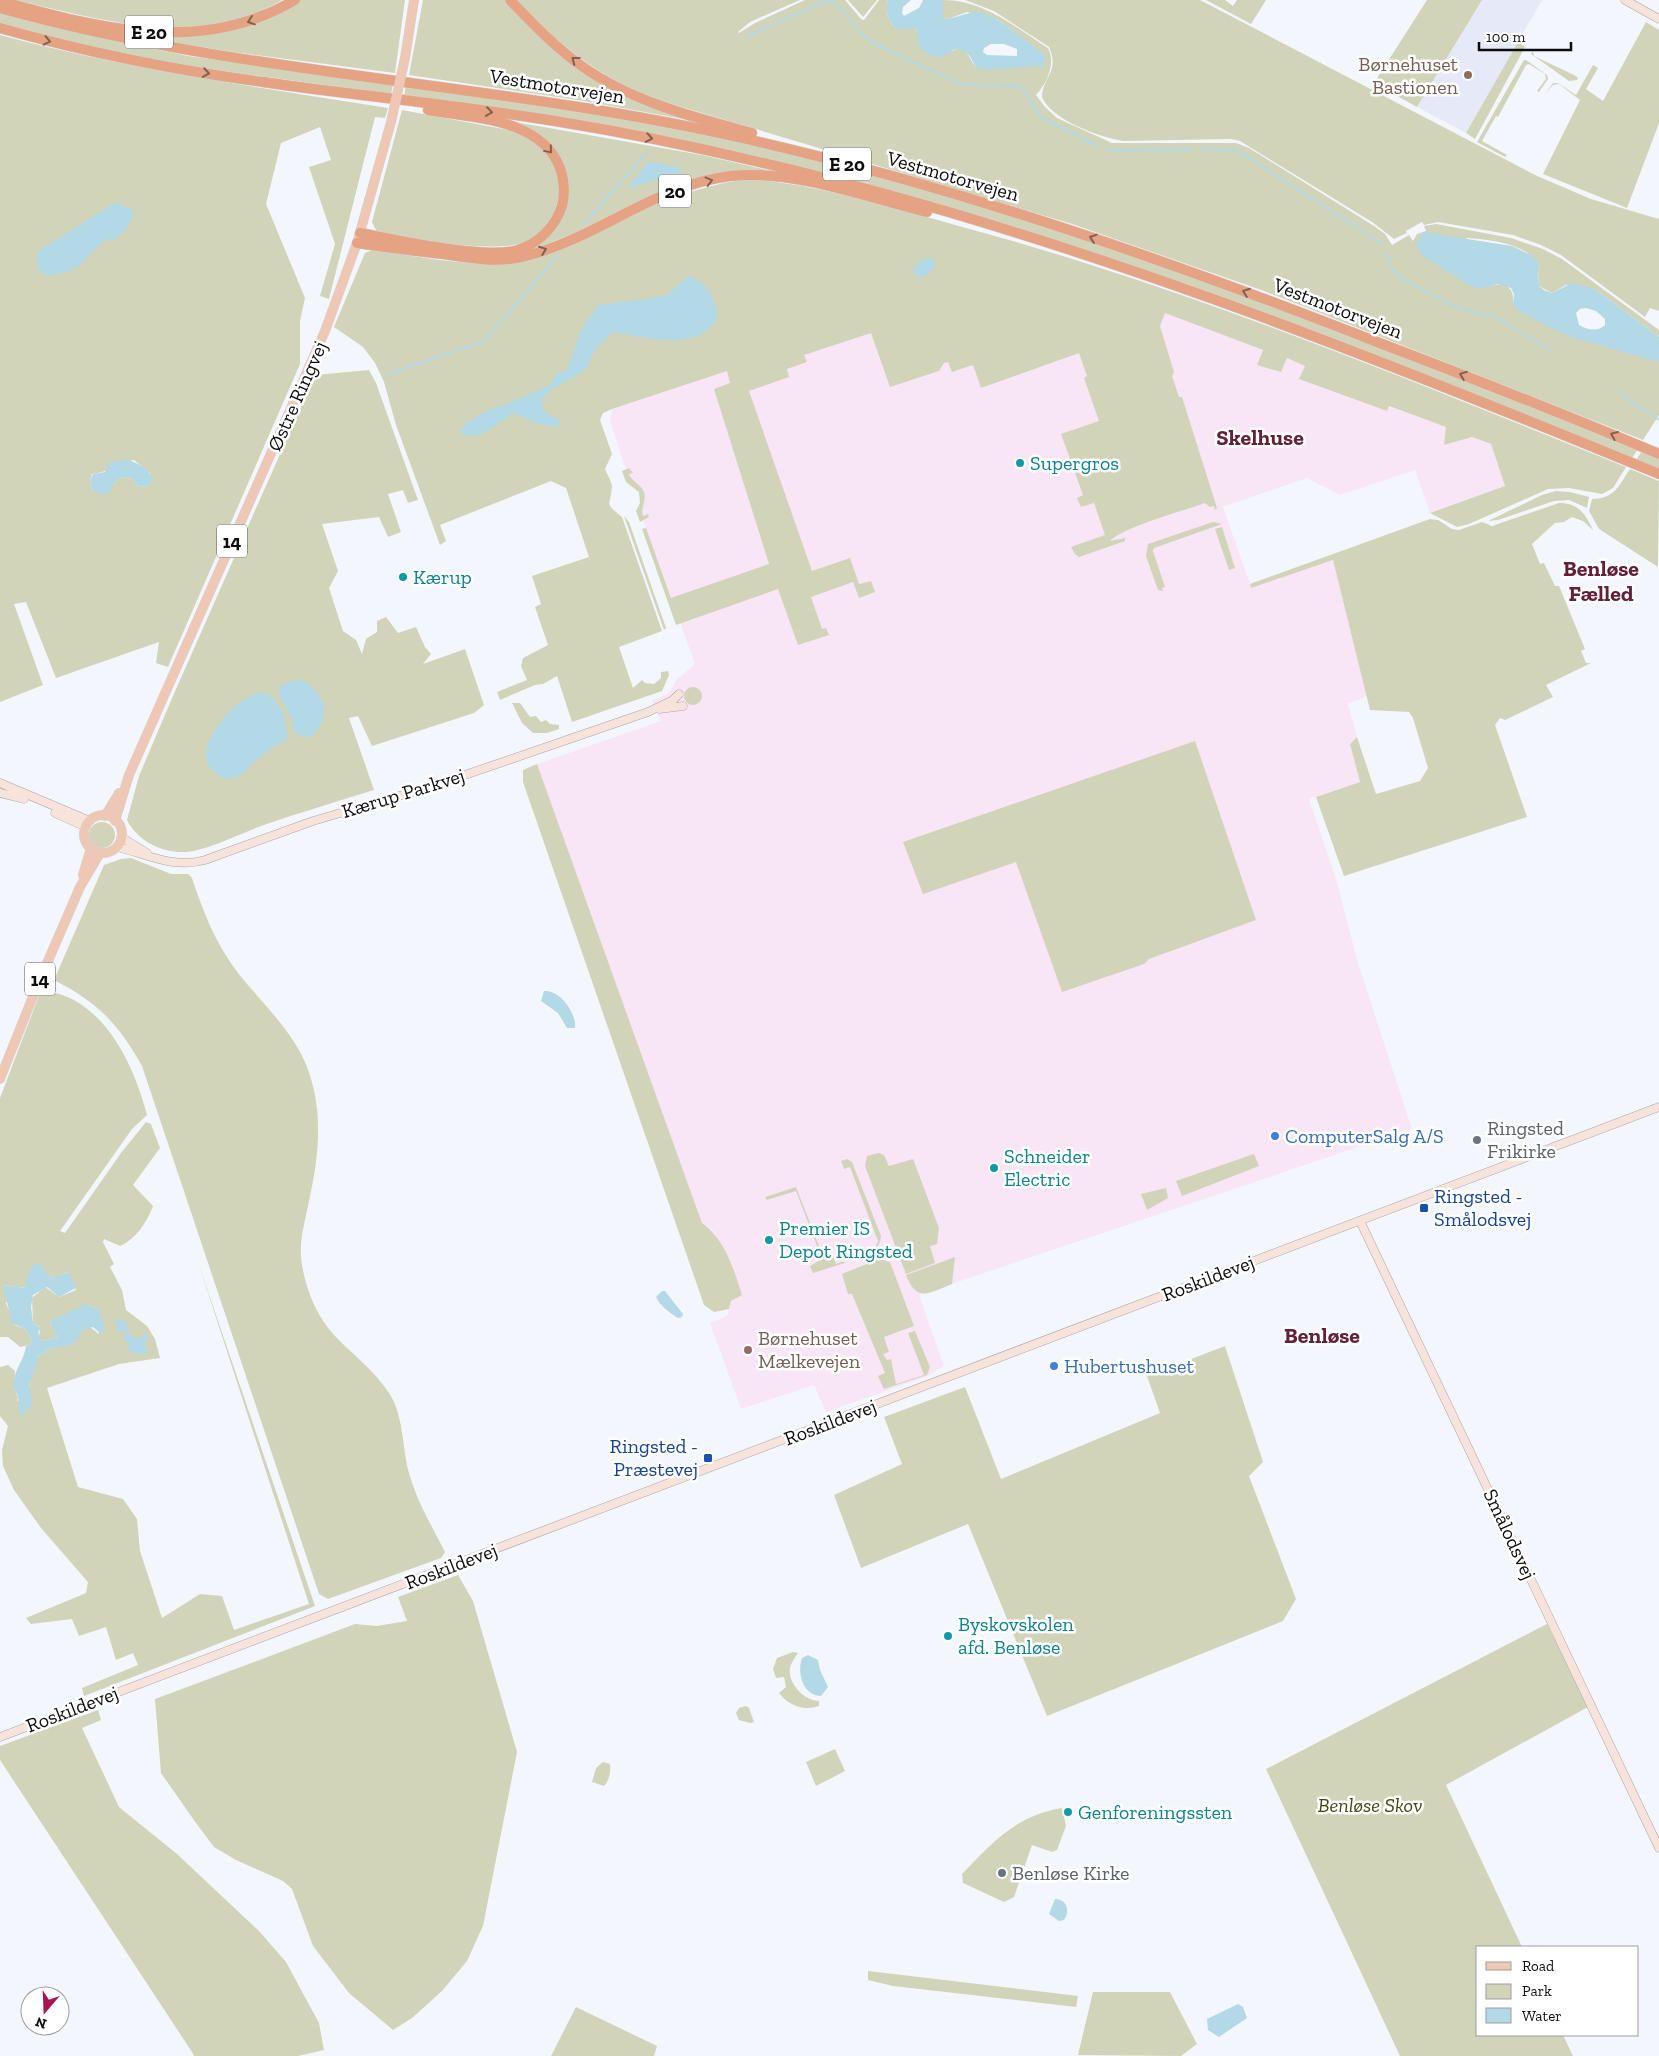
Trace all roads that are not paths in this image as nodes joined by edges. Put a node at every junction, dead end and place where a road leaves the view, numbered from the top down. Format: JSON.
{"nodes":[{"id":1,"x":295,"y":0,"type":"edge"},
{"id":2,"x":414,"y":0,"type":"edge"},
{"id":3,"x":510,"y":0,"type":"edge"},
{"id":4,"x":1625,"y":0,"type":"edge"},
{"id":5,"x":0,"y":1,"type":"edge"},
{"id":6,"x":0,"y":8,"type":"edge"},
{"id":7,"x":1659,"y":19,"type":"edge"},
{"id":8,"x":0,"y":28,"type":"edge"},
{"id":9,"x":318,"y":89,"type":"junction"},
{"id":10,"x":848,"y":164,"type":"junction"},
{"id":11,"x":1001,"y":228,"type":"junction"},
{"id":12,"x":358,"y":238,"type":"junction"},
{"id":13,"x":1659,"y":454,"type":"edge"},
{"id":14,"x":1659,"y":474,"type":"edge"},
{"id":15,"x":678,"y":694,"type":"dead end"},
{"id":16,"x":683,"y":706,"type":"dead end"},
{"id":17,"x":648,"y":712,"type":"junction"},
{"id":18,"x":129,"y":775,"type":"junction"},
{"id":19,"x":0,"y":783,"type":"edge"},
{"id":20,"x":0,"y":793,"type":"edge"},
{"id":21,"x":105,"y":816,"type":"junction"},
{"id":22,"x":115,"y":821,"type":"junction"},
{"id":23,"x":88,"y":824,"type":"junction"},
{"id":24,"x":121,"y":837,"type":"junction"},
{"id":25,"x":117,"y":847,"type":"junction"},
{"id":26,"x":90,"y":848,"type":"junction"},
{"id":27,"x":100,"y":853,"type":"junction"},
{"id":28,"x":157,"y":858,"type":"junction"},
{"id":29,"x":80,"y":887,"type":"junction"},
{"id":30,"x":0,"y":1079,"type":"edge"},
{"id":31,"x":1659,"y":1107,"type":"edge"},
{"id":32,"x":1360,"y":1221,"type":"junction"},
{"id":33,"x":0,"y":1737,"type":"edge"},
{"id":34,"x":1659,"y":1848,"type":"edge"}],
"edges":[{"from":1,"to":5,"type":"highway","number":"E 20","one_way":true},
{"from":2,"to":12,"type":"main road","name":"Østre Ringvej","number":"14","bridge":true},
{"from":10,"to":3,"type":"highway","one_way":true},
{"from":4,"to":7,"type":"street"},
{"from":6,"to":10,"type":"highway","name":"Vestmotorvejen","number":"E 20"},
{"from":8,"to":9,"type":"highway","name":"Vestmotorvejen","number":"E 20","one_way":true},
{"from":9,"to":11,"type":"highway","name":"Vestmotorvejen","number":"E 20","one_way":true},
{"from":9,"to":12,"type":"highway","one_way":true},
{"from":13,"to":10,"type":"highway","name":"Vestmotorvejen","number":"E 20","one_way":true},
{"from":12,"to":11,"type":"highway","number":"20","one_way":true},
{"from":11,"to":14,"type":"highway","name":"Vestmotorvejen","number":"E 20"},
{"from":12,"to":18,"type":"main road","name":"Østre Ringvej","number":"14"},
{"from":15,"to":17,"type":"street","name":"Kærup Parkvej"},
{"from":16,"to":17,"type":"street","name":"Kærup Parkvej"},
{"from":17,"to":28,"type":"street","name":"Kærup Parkvej"},
{"from":18,"to":21,"type":"main road","name":"Østre Ringvej","number":"14"},
{"from":18,"to":22,"type":"main road","name":"Østre Ringvej","number":"14"},
{"from":19,"to":23,"type":"street"},
{"from":20,"to":23,"type":"street"},
{"from":21,"to":22,"type":"main road"},
{"from":21,"to":23,"type":"main road"},
{"from":22,"to":24,"type":"main road"},
{"from":23,"to":26,"type":"main road","number":"14"},
{"from":24,"to":25,"type":"main road"},
{"from":24,"to":28,"type":"street","name":"Kærup Parkvej"},
{"from":25,"to":27,"type":"main road"},
{"from":25,"to":28,"type":"street","name":"Kærup Parkvej"},
{"from":26,"to":27,"type":"main road"},
{"from":26,"to":29,"type":"main road","number":"14"},
{"from":27,"to":29,"type":"main road","number":"14"},
{"from":29,"to":30,"type":"main road","number":"14"},
{"from":31,"to":32,"type":"street","name":"Roskildevej"},
{"from":32,"to":33,"type":"street","name":"Roskildevej"},
{"from":32,"to":34,"type":"street","name":"Smålodsvej"}]}
